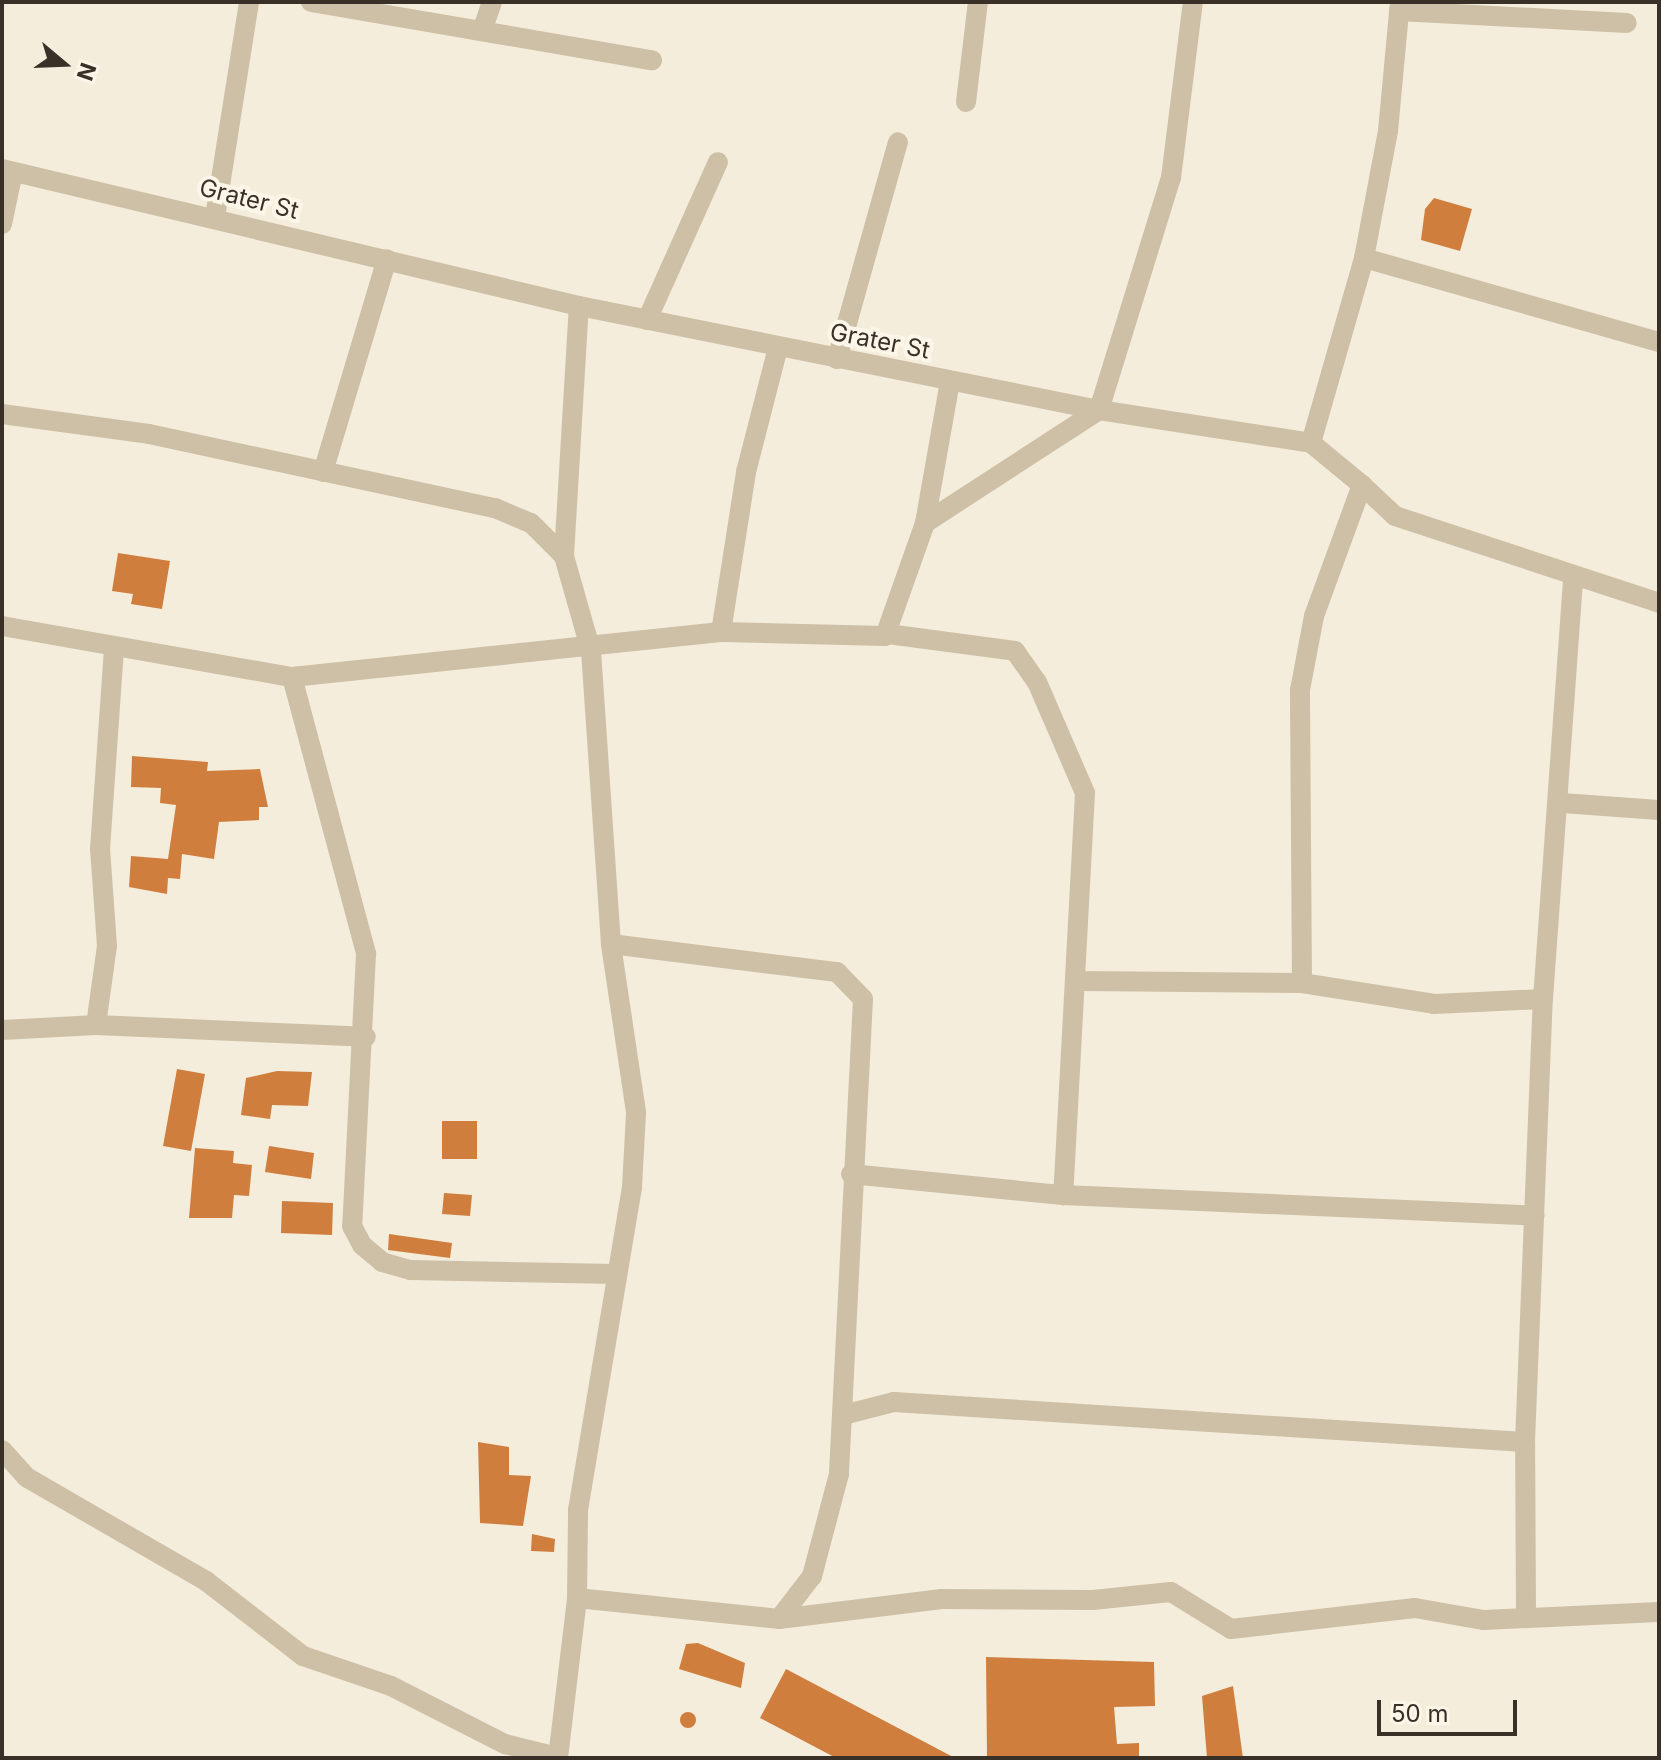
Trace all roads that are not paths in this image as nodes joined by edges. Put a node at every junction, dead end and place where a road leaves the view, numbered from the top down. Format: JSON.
{"nodes":[{"id":1,"x":249,"y":2,"type":"edge"},
{"id":2,"x":311,"y":2,"type":"edge"},
{"id":3,"x":492,"y":2,"type":"edge"},
{"id":4,"x":978,"y":2,"type":"edge"},
{"id":5,"x":1193,"y":2,"type":"edge"},
{"id":6,"x":1400,"y":6,"type":"edge"},
{"id":7,"x":1627,"y":23,"type":"dead end"},
{"id":8,"x":482,"y":31,"type":"junction"},
{"id":9,"x":652,"y":60,"type":"dead end"},
{"id":10,"x":966,"y":102,"type":"dead end"},
{"id":11,"x":898,"y":142,"type":"dead end"},
{"id":12,"x":718,"y":162,"type":"dead end"},
{"id":13,"x":7,"y":170,"type":"edge"},
{"id":14,"x":215,"y":217,"type":"junction"},
{"id":15,"x":2,"y":224,"type":"edge"},
{"id":16,"x":1364,"y":258,"type":"junction"},
{"id":17,"x":387,"y":259,"type":"junction"},
{"id":18,"x":579,"y":306,"type":"junction"},
{"id":19,"x":647,"y":320,"type":"junction"},
{"id":20,"x":1659,"y":342,"type":"edge"},
{"id":21,"x":778,"y":347,"type":"junction"},
{"id":22,"x":837,"y":359,"type":"junction"},
{"id":23,"x":950,"y":381,"type":"junction"},
{"id":24,"x":1099,"y":410,"type":"junction"},
{"id":25,"x":2,"y":414,"type":"edge"},
{"id":26,"x":1311,"y":443,"type":"junction"},
{"id":27,"x":323,"y":472,"type":"junction"},
{"id":28,"x":1362,"y":485,"type":"junction"},
{"id":29,"x":925,"y":523,"type":"junction"},
{"id":30,"x":564,"y":556,"type":"junction"},
{"id":31,"x":1573,"y":577,"type":"junction"},
{"id":32,"x":1659,"y":603,"type":"edge"},
{"id":33,"x":2,"y":626,"type":"edge"},
{"id":34,"x":721,"y":632,"type":"junction"},
{"id":35,"x":888,"y":634,"type":"junction"},
{"id":36,"x":114,"y":649,"type":"junction"},
{"id":37,"x":591,"y":651,"type":"junction"},
{"id":38,"x":292,"y":677,"type":"junction"},
{"id":39,"x":1562,"y":803,"type":"junction"},
{"id":40,"x":1659,"y":810,"type":"edge"},
{"id":41,"x":611,"y":944,"type":"junction"},
{"id":42,"x":1078,"y":981,"type":"junction"},
{"id":43,"x":1302,"y":983,"type":"junction"},
{"id":44,"x":1543,"y":999,"type":"junction"},
{"id":45,"x":96,"y":1025,"type":"junction"},
{"id":46,"x":2,"y":1030,"type":"edge"},
{"id":47,"x":366,"y":1037,"type":"junction"},
{"id":48,"x":851,"y":1174,"type":"junction"},
{"id":49,"x":1063,"y":1195,"type":"junction"},
{"id":50,"x":1535,"y":1216,"type":"junction"},
{"id":51,"x":616,"y":1274,"type":"junction"},
{"id":52,"x":843,"y":1415,"type":"junction"},
{"id":53,"x":1525,"y":1442,"type":"junction"},
{"id":54,"x":2,"y":1450,"type":"edge"},
{"id":55,"x":577,"y":1598,"type":"junction"},
{"id":56,"x":1659,"y":1612,"type":"edge"},
{"id":57,"x":1526,"y":1614,"type":"junction"},
{"id":58,"x":779,"y":1619,"type":"junction"},
{"id":59,"x":558,"y":1758,"type":"edge"}],
"edges":[{"from":1,"to":14,"type":"street"},
{"from":2,"to":8,"type":"street"},
{"from":3,"to":8,"type":"street"},
{"from":4,"to":10,"type":"street"},
{"from":5,"to":24,"type":"street"},
{"from":6,"to":7,"type":"street"},
{"from":6,"to":16,"type":"street"},
{"from":8,"to":9,"type":"street"},
{"from":11,"to":22,"type":"street"},
{"from":12,"to":19,"type":"street"},
{"from":13,"to":14,"type":"street","name":"Grater St"},
{"from":13,"to":15,"type":"street"},
{"from":14,"to":17,"type":"street","name":"Grater St"},
{"from":16,"to":20,"type":"street"},
{"from":16,"to":26,"type":"street"},
{"from":17,"to":18,"type":"street","name":"Grater St"},
{"from":17,"to":27,"type":"street"},
{"from":18,"to":19,"type":"street","name":"Grater St"},
{"from":18,"to":30,"type":"street"},
{"from":19,"to":21,"type":"street","name":"Grater St"},
{"from":21,"to":22,"type":"street","name":"Grater St"},
{"from":21,"to":34,"type":"street"},
{"from":22,"to":23,"type":"street","name":"Grater St"},
{"from":23,"to":24,"type":"street","name":"Grater St"},
{"from":23,"to":29,"type":"street"},
{"from":24,"to":26,"type":"street","name":"Grater St"},
{"from":24,"to":29,"type":"street"},
{"from":25,"to":27,"type":"street"},
{"from":26,"to":28,"type":"street"},
{"from":27,"to":30,"type":"street"},
{"from":28,"to":31,"type":"street"},
{"from":28,"to":43,"type":"street"},
{"from":29,"to":35,"type":"street"},
{"from":30,"to":37,"type":"street"},
{"from":31,"to":32,"type":"street"},
{"from":31,"to":39,"type":"street"},
{"from":33,"to":36,"type":"street"},
{"from":34,"to":35,"type":"street"},
{"from":34,"to":37,"type":"street"},
{"from":35,"to":42,"type":"street"},
{"from":36,"to":38,"type":"street"},
{"from":36,"to":45,"type":"street"},
{"from":37,"to":38,"type":"street"},
{"from":37,"to":41,"type":"street"},
{"from":38,"to":47,"type":"street"},
{"from":39,"to":40,"type":"street"},
{"from":39,"to":44,"type":"street"},
{"from":41,"to":48,"type":"street"},
{"from":41,"to":51,"type":"street"},
{"from":42,"to":43,"type":"street"},
{"from":42,"to":49,"type":"street"},
{"from":43,"to":44,"type":"street"},
{"from":44,"to":50,"type":"street"},
{"from":45,"to":46,"type":"street"},
{"from":45,"to":47,"type":"street"},
{"from":47,"to":51,"type":"street"},
{"from":48,"to":49,"type":"street"},
{"from":48,"to":52,"type":"street"},
{"from":49,"to":50,"type":"street"},
{"from":50,"to":53,"type":"street"},
{"from":51,"to":55,"type":"street"},
{"from":52,"to":53,"type":"street"},
{"from":52,"to":58,"type":"street"},
{"from":53,"to":57,"type":"street"},
{"from":54,"to":59,"type":"street"},
{"from":55,"to":58,"type":"street"},
{"from":55,"to":59,"type":"street"},
{"from":56,"to":57,"type":"street"},
{"from":57,"to":58,"type":"street"}]}
